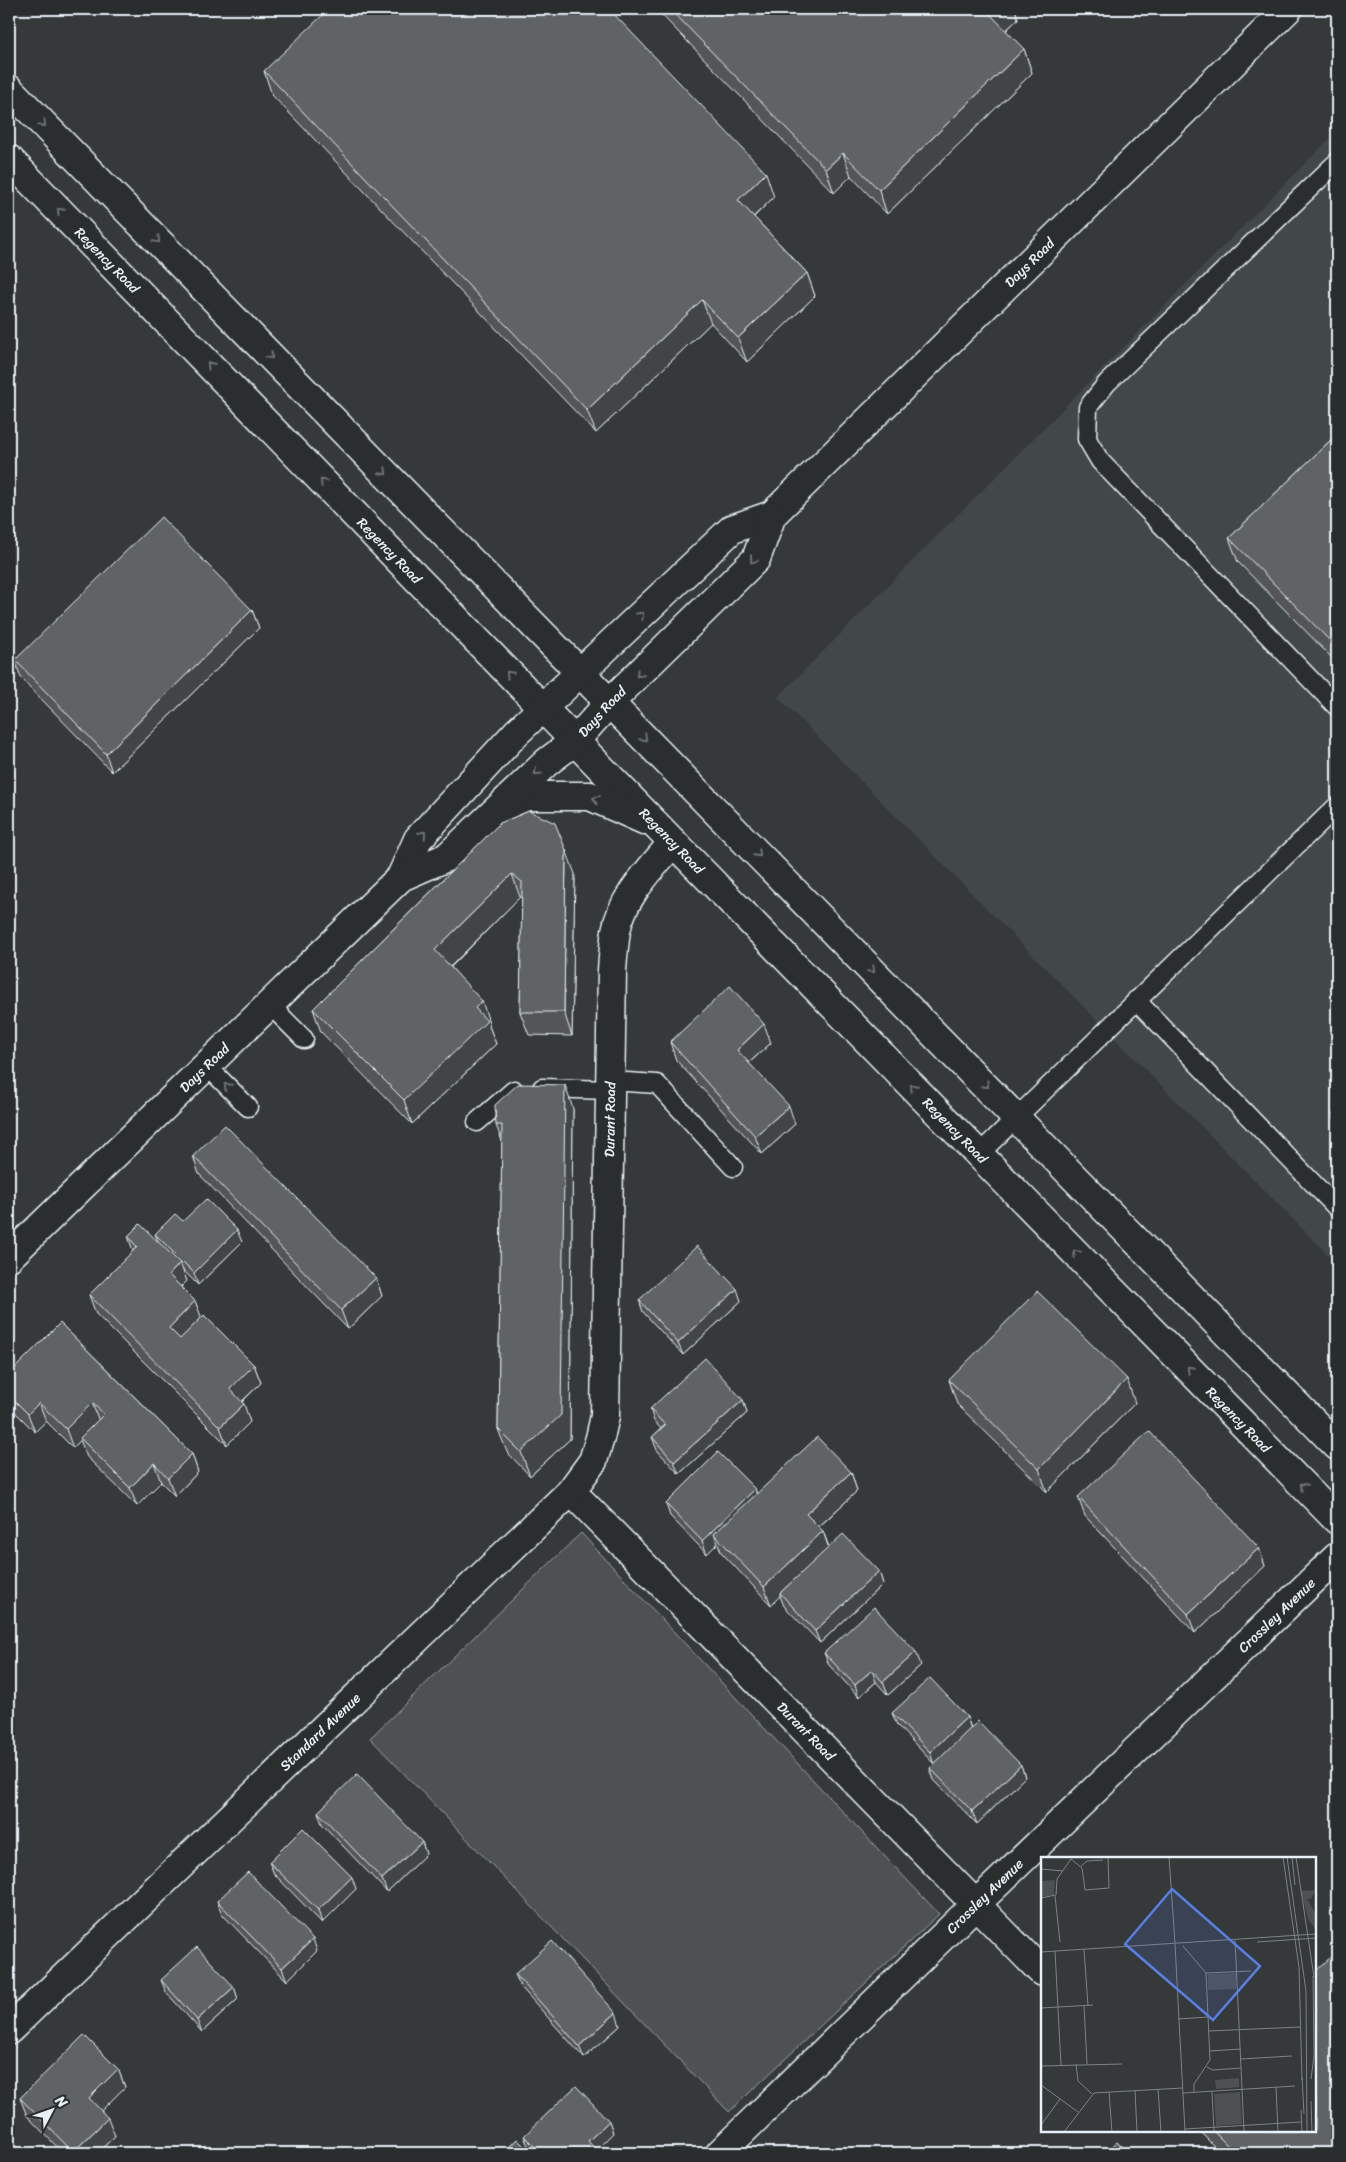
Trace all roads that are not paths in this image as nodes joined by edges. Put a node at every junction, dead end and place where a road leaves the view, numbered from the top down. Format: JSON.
{"nodes":[{"id":1,"x":1288,"y":9,"type":"edge"},
{"id":2,"x":9,"y":89,"type":"edge"},
{"id":3,"x":9,"y":159,"type":"edge"},
{"id":4,"x":1337,"y":162,"type":"edge"},
{"id":5,"x":772,"y":515,"type":"junction"},
{"id":6,"x":580,"y":673,"type":"junction"},
{"id":7,"x":610,"y":703,"type":"junction"},
{"id":8,"x":1337,"y":707,"type":"edge"},
{"id":9,"x":543,"y":709,"type":"junction"},
{"id":10,"x":575,"y":741,"type":"junction"},
{"id":11,"x":1337,"y":806,"type":"edge"},
{"id":12,"x":497,"y":810,"type":"junction"},
{"id":13,"x":665,"y":834,"type":"junction"},
{"id":14,"x":401,"y":877,"type":"junction"},
{"id":15,"x":1136,"y":1000,"type":"junction"},
{"id":16,"x":269,"y":1004,"type":"junction"},
{"id":17,"x":304,"y":1039,"type":"dead end"},
{"id":18,"x":206,"y":1065,"type":"junction"},
{"id":19,"x":611,"y":1086,"type":"junction"},
{"id":20,"x":248,"y":1107,"type":"dead end"},
{"id":21,"x":1016,"y":1116,"type":"junction"},
{"id":22,"x":477,"y":1122,"type":"dead end"},
{"id":23,"x":979,"y":1154,"type":"junction"},
{"id":24,"x":733,"y":1167,"type":"dead end"},
{"id":25,"x":1337,"y":1208,"type":"edge"},
{"id":26,"x":9,"y":1257,"type":"edge"},
{"id":27,"x":605,"y":1416,"type":"joint"},
{"id":28,"x":1337,"y":1446,"type":"edge"},
{"id":29,"x":571,"y":1491,"type":"junction"},
{"id":30,"x":1337,"y":1520,"type":"edge"},
{"id":31,"x":1337,"y":1557,"type":"edge"},
{"id":32,"x":976,"y":1904,"type":"junction"},
{"id":33,"x":1041,"y":1971,"type":"edge"},
{"id":34,"x":9,"y":2030,"type":"edge"},
{"id":35,"x":720,"y":2153,"type":"edge"}],
"edges":[{"from":1,"to":5,"type":"main road","name":"Days Road"},
{"from":2,"to":6,"type":"main road","one_way":true},
{"from":9,"to":3,"type":"main road","name":"Regency Road","one_way":true},
{"from":4,"to":8,"type":"lane"},
{"from":6,"to":5,"type":"main road","name":"Days Road","one_way":true},
{"from":5,"to":7,"type":"main road","name":"Days Road","one_way":true},
{"from":6,"to":7,"type":"main road"},
{"from":6,"to":9,"type":"main road","name":"Days Road"},
{"from":7,"to":10,"type":"main road","name":"Days Road"},
{"from":7,"to":21,"type":"main road","one_way":true},
{"from":9,"to":10,"type":"main road","name":"Regency Road"},
{"from":14,"to":9,"type":"main road","name":"Days Road","one_way":true},
{"from":10,"to":12,"type":"main road","name":"Days Road","one_way":true},
{"from":10,"to":13,"type":"main road","name":"Regency Road"},
{"from":11,"to":15,"type":"lane"},
{"from":13,"to":12,"type":"main road","one_way":true},
{"from":12,"to":14,"type":"main road","name":"Days Road"},
{"from":13,"to":19,"type":"main road","name":"Durant Road"},
{"from":23,"to":13,"type":"main road","name":"Regency Road","one_way":true},
{"from":14,"to":16,"type":"main road","name":"Days Road"},
{"from":15,"to":21,"type":"lane"},
{"from":15,"to":25,"type":"lane"},
{"from":16,"to":17,"type":"lane"},
{"from":16,"to":18,"type":"main road","name":"Days Road"},
{"from":20,"to":18,"type":"lane","one_way":true},
{"from":18,"to":26,"type":"main road","name":"Days Road"},
{"from":19,"to":22,"type":"lane"},
{"from":19,"to":24,"type":"lane"},
{"from":19,"to":27,"type":"main road","name":"Durant Road"},
{"from":21,"to":23,"type":"lane"},
{"from":21,"to":28,"type":"main road"},
{"from":30,"to":23,"type":"main road","name":"Regency Road","one_way":true},
{"from":27,"to":29,"type":"main road","name":"Standard Avenue"},
{"from":29,"to":32,"type":"main road","name":"Durant Road"},
{"from":29,"to":34,"type":"main road","name":"Standard Avenue"},
{"from":31,"to":32,"type":"main road","name":"Crossley Avenue"},
{"from":32,"to":33,"type":"main road","name":"Durant Road"},
{"from":32,"to":35,"type":"main road","name":"Crossley Avenue"}]}
